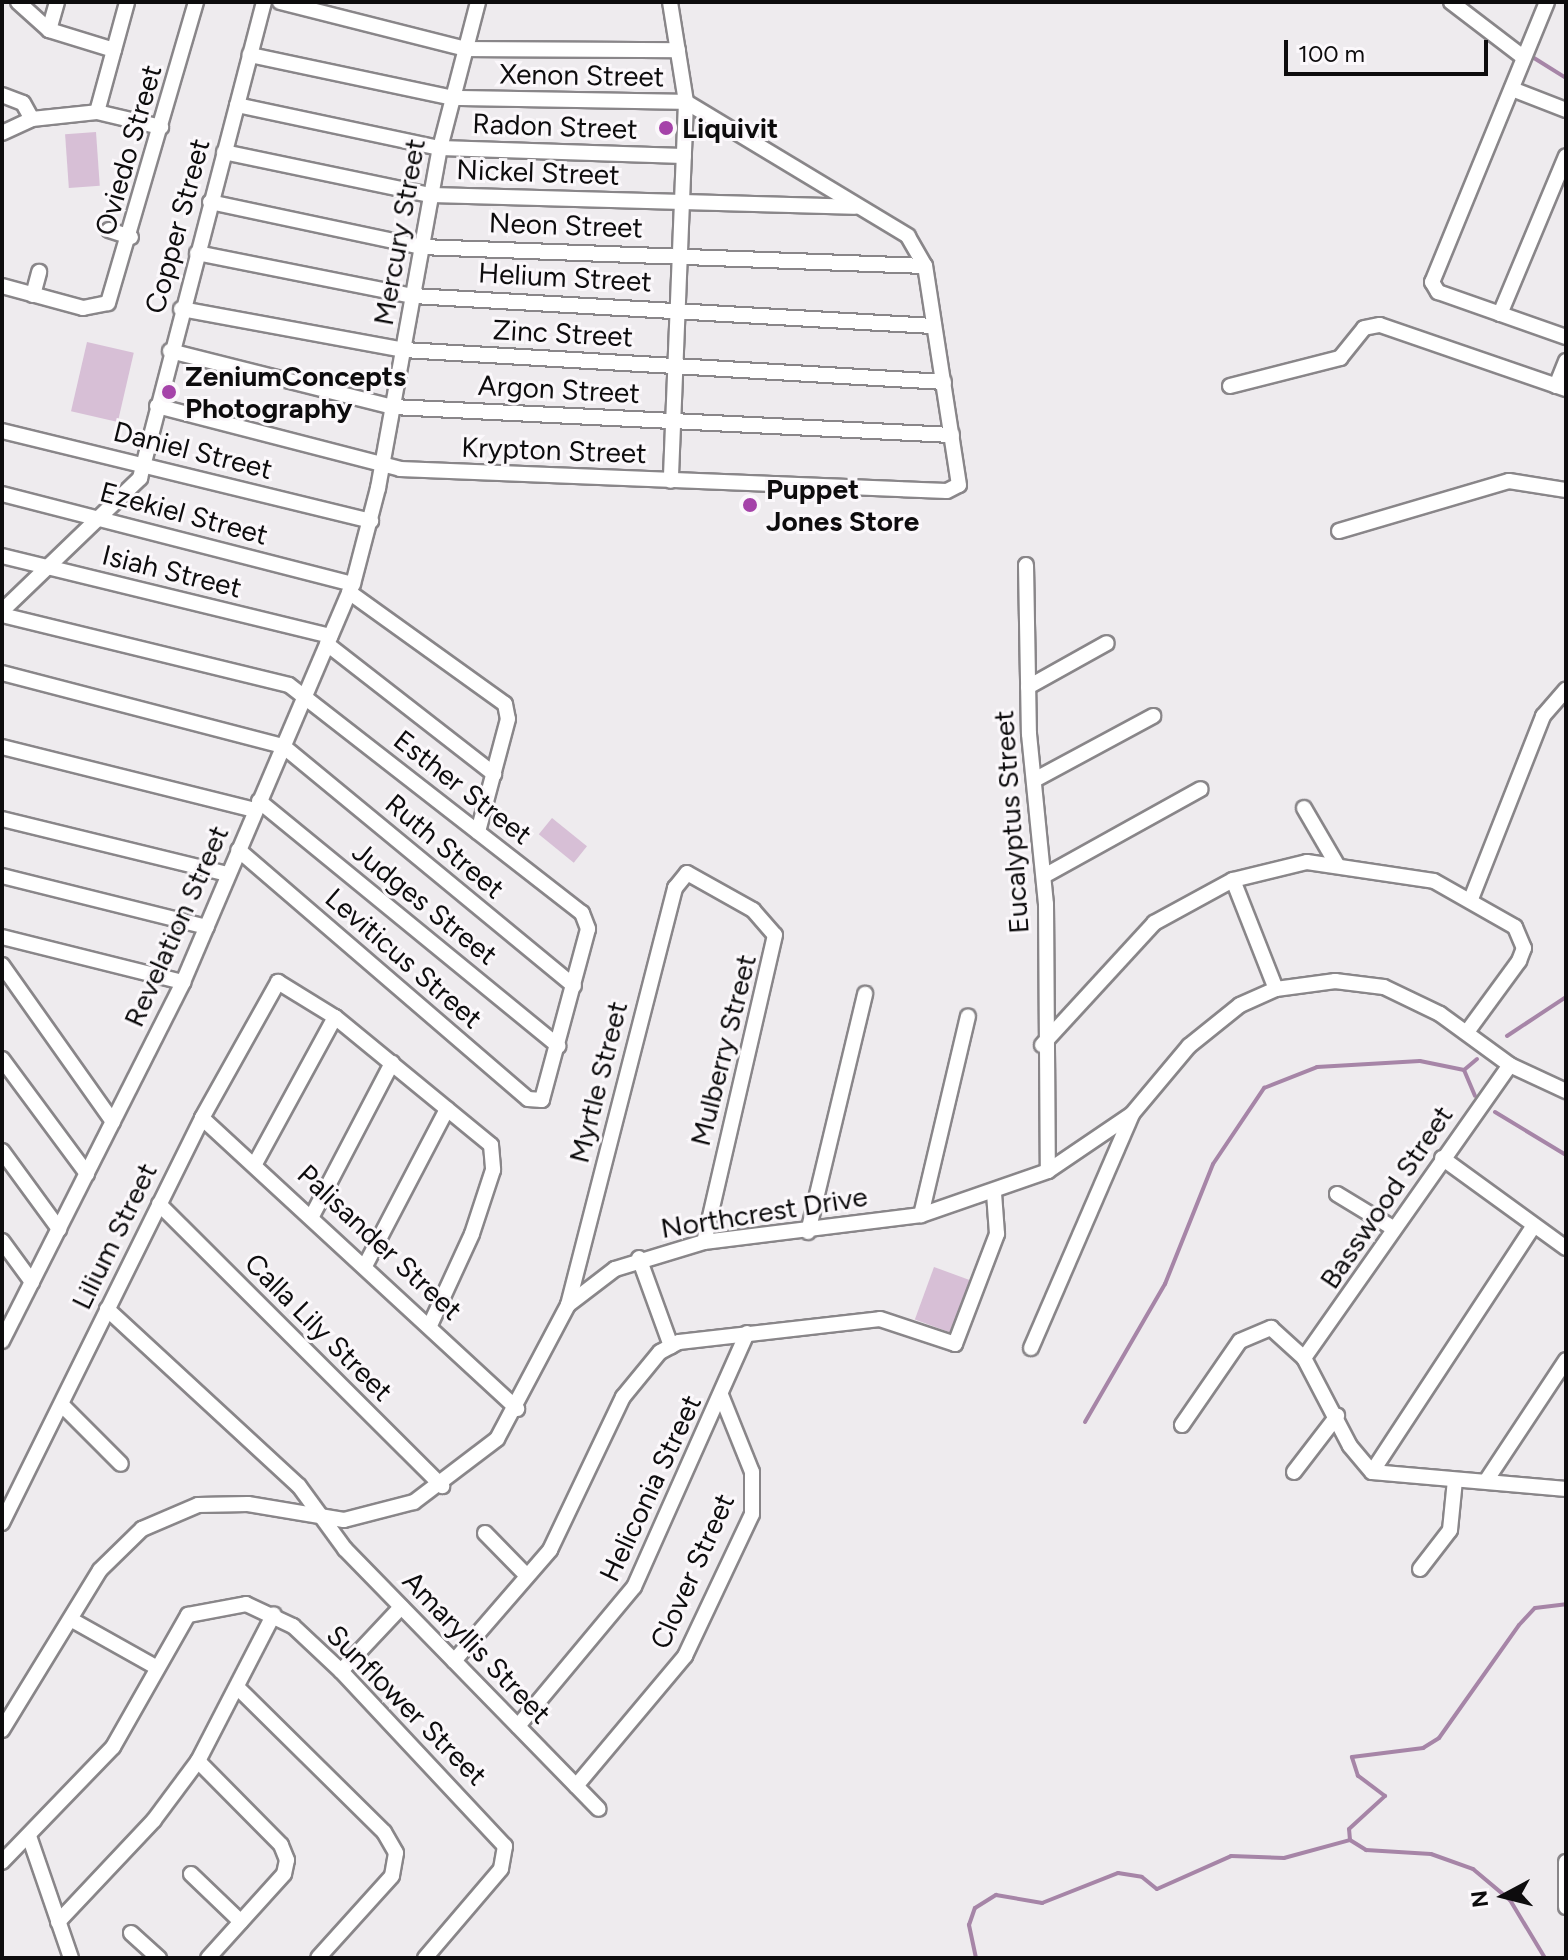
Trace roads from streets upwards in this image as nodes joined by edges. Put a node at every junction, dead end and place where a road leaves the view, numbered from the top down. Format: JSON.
{"nodes":[{"id":1,"x":18,"y":2,"type":"edge"},
{"id":2,"x":57,"y":2,"type":"edge"},
{"id":3,"x":127,"y":2,"type":"edge"},
{"id":4,"x":196,"y":2,"type":"edge"},
{"id":5,"x":264,"y":2,"type":"edge"},
{"id":6,"x":280,"y":2,"type":"edge"},
{"id":7,"x":478,"y":2,"type":"edge"},
{"id":8,"x":670,"y":2,"type":"edge"},
{"id":9,"x":1451,"y":2,"type":"edge"},
{"id":10,"x":1547,"y":2,"type":"edge"},
{"id":11,"x":49,"y":30,"type":"junction"},
{"id":12,"x":466,"y":49,"type":"junction"},
{"id":13,"x":114,"y":50,"type":"junction"},
{"id":14,"x":678,"y":50,"type":"junction"},
{"id":15,"x":250,"y":55,"type":"junction"},
{"id":16,"x":1523,"y":57,"type":"junction"},
{"id":17,"x":1512,"y":89,"type":"junction"},
{"id":18,"x":2,"y":95,"type":"edge"},
{"id":19,"x":453,"y":98,"type":"junction"},
{"id":20,"x":686,"y":102,"type":"junction"},
{"id":21,"x":237,"y":105,"type":"junction"},
{"id":22,"x":1566,"y":110,"type":"edge"},
{"id":23,"x":97,"y":112,"type":"junction"},
{"id":24,"x":32,"y":119,"type":"junction"},
{"id":25,"x":161,"y":127,"type":"junction"},
{"id":26,"x":2,"y":133,"type":"edge"},
{"id":27,"x":440,"y":148,"type":"junction"},
{"id":28,"x":224,"y":152,"type":"junction"},
{"id":29,"x":684,"y":156,"type":"junction"},
{"id":30,"x":1566,"y":156,"type":"edge"},
{"id":31,"x":430,"y":195,"type":"junction"},
{"id":32,"x":210,"y":202,"type":"junction"},
{"id":33,"x":682,"y":202,"type":"junction"},
{"id":34,"x":856,"y":207,"type":"junction"},
{"id":35,"x":109,"y":230,"type":"dead end"},
{"id":36,"x":131,"y":237,"type":"junction"},
{"id":37,"x":421,"y":247,"type":"junction"},
{"id":38,"x":197,"y":253,"type":"junction"},
{"id":39,"x":680,"y":254,"type":"junction"},
{"id":40,"x":924,"y":259,"type":"junction"},
{"id":41,"x":39,"y":272,"type":"dead end"},
{"id":42,"x":2,"y":286,"type":"edge"},
{"id":43,"x":33,"y":295,"type":"junction"},
{"id":44,"x":413,"y":296,"type":"junction"},
{"id":45,"x":181,"y":309,"type":"junction"},
{"id":46,"x":678,"y":309,"type":"junction"},
{"id":47,"x":1500,"y":314,"type":"junction"},
{"id":48,"x":934,"y":326,"type":"junction"},
{"id":49,"x":1566,"y":337,"type":"edge"},
{"id":50,"x":404,"y":350,"type":"junction"},
{"id":51,"x":170,"y":351,"type":"junction"},
{"id":52,"x":1566,"y":361,"type":"edge"},
{"id":53,"x":675,"y":365,"type":"junction"},
{"id":54,"x":944,"y":382,"type":"junction"},
{"id":55,"x":1230,"y":386,"type":"dead end"},
{"id":56,"x":1561,"y":388,"type":"edge"},
{"id":57,"x":157,"y":406,"type":"junction"},
{"id":58,"x":393,"y":407,"type":"junction"},
{"id":59,"x":673,"y":420,"type":"junction"},
{"id":60,"x":2,"y":431,"type":"edge"},
{"id":61,"x":952,"y":435,"type":"junction"},
{"id":62,"x":143,"y":464,"type":"junction"},
{"id":63,"x":382,"y":464,"type":"junction"},
{"id":64,"x":671,"y":481,"type":"junction"},
{"id":65,"x":1566,"y":490,"type":"edge"},
{"id":66,"x":2,"y":494,"type":"edge"},
{"id":67,"x":103,"y":518,"type":"junction"},
{"id":68,"x":371,"y":521,"type":"junction"},
{"id":69,"x":1339,"y":531,"type":"dead end"},
{"id":70,"x":2,"y":556,"type":"edge"},
{"id":71,"x":1026,"y":565,"type":"dead end"},
{"id":72,"x":48,"y":567,"type":"junction"},
{"id":73,"x":351,"y":588,"type":"junction"},
{"id":74,"x":2,"y":613,"type":"edge"},
{"id":75,"x":328,"y":640,"type":"junction"},
{"id":76,"x":1107,"y":643,"type":"dead end"},
{"id":77,"x":2,"y":673,"type":"edge"},
{"id":78,"x":1028,"y":687,"type":"junction"},
{"id":79,"x":1566,"y":690,"type":"edge"},
{"id":80,"x":304,"y":695,"type":"junction"},
{"id":81,"x":1153,"y":716,"type":"dead end"},
{"id":82,"x":283,"y":746,"type":"junction"},
{"id":83,"x":2,"y":747,"type":"edge"},
{"id":84,"x":494,"y":774,"type":"junction"},
{"id":85,"x":1038,"y":778,"type":"junction"},
{"id":86,"x":1201,"y":789,"type":"dead end"},
{"id":87,"x":257,"y":806,"type":"junction"},
{"id":88,"x":1304,"y":808,"type":"dead end"},
{"id":89,"x":2,"y":819,"type":"edge"},
{"id":90,"x":478,"y":832,"type":"junction"},
{"id":91,"x":238,"y":850,"type":"junction"},
{"id":92,"x":1336,"y":863,"type":"junction"},
{"id":93,"x":228,"y":874,"type":"junction"},
{"id":94,"x":683,"y":874,"type":"joint"},
{"id":95,"x":2,"y":876,"type":"edge"},
{"id":96,"x":1044,"y":876,"type":"junction"},
{"id":97,"x":1233,"y":880,"type":"junction"},
{"id":98,"x":1471,"y":899,"type":"junction"},
{"id":99,"x":207,"y":927,"type":"junction"},
{"id":100,"x":2,"y":937,"type":"edge"},
{"id":101,"x":2,"y":965,"type":"edge"},
{"id":102,"x":183,"y":982,"type":"junction"},
{"id":103,"x":574,"y":986,"type":"junction"},
{"id":104,"x":1276,"y":989,"type":"junction"},
{"id":105,"x":865,"y":994,"type":"dead end"},
{"id":106,"x":968,"y":1016,"type":"dead end"},
{"id":107,"x":335,"y":1017,"type":"junction"},
{"id":108,"x":1467,"y":1032,"type":"junction"},
{"id":109,"x":1042,"y":1045,"type":"junction"},
{"id":110,"x":558,"y":1046,"type":"junction"},
{"id":111,"x":2,"y":1059,"type":"edge"},
{"id":112,"x":392,"y":1063,"type":"junction"},
{"id":113,"x":1510,"y":1065,"type":"junction"},
{"id":114,"x":1566,"y":1091,"type":"edge"},
{"id":115,"x":447,"y":1109,"type":"junction"},
{"id":116,"x":1132,"y":1114,"type":"junction"},
{"id":117,"x":202,"y":1118,"type":"junction"},
{"id":118,"x":113,"y":1122,"type":"junction"},
{"id":119,"x":2,"y":1151,"type":"edge"},
{"id":120,"x":1442,"y":1158,"type":"junction"},
{"id":121,"x":256,"y":1162,"type":"junction"},
{"id":122,"x":1048,"y":1171,"type":"junction"},
{"id":123,"x":87,"y":1174,"type":"junction"},
{"id":124,"x":994,"y":1193,"type":"junction"},
{"id":125,"x":1337,"y":1194,"type":"dead end"},
{"id":126,"x":159,"y":1204,"type":"junction"},
{"id":127,"x":921,"y":1215,"type":"junction"},
{"id":128,"x":312,"y":1216,"type":"junction"},
{"id":129,"x":1534,"y":1225,"type":"junction"},
{"id":130,"x":1393,"y":1228,"type":"junction"},
{"id":131,"x":59,"y":1229,"type":"junction"},
{"id":132,"x":808,"y":1232,"type":"junction"},
{"id":133,"x":2,"y":1241,"type":"edge"},
{"id":134,"x":704,"y":1242,"type":"junction"},
{"id":135,"x":1566,"y":1248,"type":"edge"},
{"id":136,"x":639,"y":1258,"type":"junction"},
{"id":137,"x":366,"y":1264,"type":"junction"},
{"id":138,"x":32,"y":1282,"type":"junction"},
{"id":139,"x":568,"y":1305,"type":"junction"},
{"id":140,"x":107,"y":1309,"type":"junction"},
{"id":141,"x":431,"y":1323,"type":"junction"},
{"id":142,"x":4,"y":1333,"type":"edge"},
{"id":143,"x":747,"y":1333,"type":"junction"},
{"id":144,"x":671,"y":1346,"type":"junction"},
{"id":145,"x":1031,"y":1348,"type":"dead end"},
{"id":146,"x":1304,"y":1358,"type":"junction"},
{"id":147,"x":1566,"y":1360,"type":"edge"},
{"id":148,"x":721,"y":1395,"type":"junction"},
{"id":149,"x":62,"y":1405,"type":"junction"},
{"id":150,"x":517,"y":1409,"type":"junction"},
{"id":151,"x":1337,"y":1416,"type":"junction"},
{"id":152,"x":1182,"y":1425,"type":"dead end"},
{"id":153,"x":121,"y":1464,"type":"dead end"},
{"id":154,"x":1294,"y":1472,"type":"dead end"},
{"id":155,"x":1372,"y":1472,"type":"junction"},
{"id":156,"x":1455,"y":1480,"type":"junction"},
{"id":157,"x":1486,"y":1481,"type":"junction"},
{"id":158,"x":442,"y":1486,"type":"junction"},
{"id":159,"x":1566,"y":1489,"type":"edge"},
{"id":160,"x":321,"y":1519,"type":"junction"},
{"id":161,"x":2,"y":1523,"type":"edge"},
{"id":162,"x":485,"y":1533,"type":"dead end"},
{"id":163,"x":1420,"y":1569,"type":"dead end"},
{"id":164,"x":527,"y":1576,"type":"junction"},
{"id":165,"x":401,"y":1607,"type":"junction"},
{"id":166,"x":274,"y":1614,"type":"junction"},
{"id":167,"x":72,"y":1620,"type":"junction"},
{"id":168,"x":454,"y":1661,"type":"junction"},
{"id":169,"x":154,"y":1666,"type":"junction"},
{"id":170,"x":341,"y":1671,"type":"junction"},
{"id":171,"x":238,"y":1688,"type":"junction"},
{"id":172,"x":518,"y":1726,"type":"junction"},
{"id":173,"x":2,"y":1730,"type":"edge"},
{"id":174,"x":198,"y":1761,"type":"junction"},
{"id":175,"x":576,"y":1786,"type":"junction"},
{"id":176,"x":599,"y":1809,"type":"dead end"},
{"id":177,"x":29,"y":1836,"type":"junction"},
{"id":178,"x":2,"y":1862,"type":"edge"},
{"id":179,"x":1566,"y":1862,"type":"edge"},
{"id":180,"x":191,"y":1874,"type":"dead end"},
{"id":181,"x":1566,"y":1907,"type":"edge"},
{"id":182,"x":58,"y":1922,"type":"junction"},
{"id":183,"x":241,"y":1922,"type":"junction"},
{"id":184,"x":131,"y":1933,"type":"dead end"},
{"id":185,"x":71,"y":1958,"type":"edge"},
{"id":186,"x":159,"y":1958,"type":"edge"},
{"id":187,"x":208,"y":1958,"type":"edge"},
{"id":188,"x":318,"y":1958,"type":"edge"},
{"id":189,"x":425,"y":1958,"type":"edge"}],
"edges":[{"from":1,"to":11,"type":"street"},
{"from":2,"to":11,"type":"street"},
{"from":3,"to":13,"type":"street"},
{"from":4,"to":25,"type":"street","name":"Oviedo Street"},
{"from":5,"to":15,"type":"street","name":"Copper Street"},
{"from":6,"to":12,"type":"street"},
{"from":7,"to":12,"type":"street","name":"Mercury Street"},
{"from":8,"to":14,"type":"street"},
{"from":9,"to":16,"type":"street"},
{"from":10,"to":16,"type":"street"},
{"from":11,"to":13,"type":"street"},
{"from":12,"to":14,"type":"street"},
{"from":12,"to":19,"type":"street","name":"Mercury Street"},
{"from":13,"to":23,"type":"street"},
{"from":14,"to":20,"type":"street"},
{"from":15,"to":19,"type":"street","name":"Xenon Street"},
{"from":15,"to":21,"type":"street","name":"Copper Street"},
{"from":16,"to":17,"type":"street"},
{"from":17,"to":22,"type":"street"},
{"from":17,"to":47,"type":"street"},
{"from":18,"to":24,"type":"street"},
{"from":19,"to":20,"type":"street","name":"Xenon Street"},
{"from":19,"to":27,"type":"street","name":"Mercury Street"},
{"from":20,"to":29,"type":"street"},
{"from":20,"to":34,"type":"street","name":"Xenon Street"},
{"from":21,"to":27,"type":"street","name":"Radon Street"},
{"from":21,"to":28,"type":"street","name":"Copper Street"},
{"from":23,"to":24,"type":"street"},
{"from":23,"to":25,"type":"street"},
{"from":24,"to":26,"type":"street"},
{"from":25,"to":36,"type":"street","name":"Oviedo Street"},
{"from":27,"to":29,"type":"street","name":"Radon Street"},
{"from":27,"to":31,"type":"street","name":"Mercury Street"},
{"from":28,"to":31,"type":"street","name":"Nickel Street"},
{"from":28,"to":32,"type":"street","name":"Copper Street"},
{"from":29,"to":33,"type":"street"},
{"from":30,"to":47,"type":"street"},
{"from":31,"to":33,"type":"street","name":"Nickel Street"},
{"from":31,"to":37,"type":"street","name":"Mercury Street"},
{"from":32,"to":37,"type":"street","name":"Neon Street"},
{"from":32,"to":38,"type":"street","name":"Copper Street"},
{"from":33,"to":34,"type":"street","name":"Nickel Street"},
{"from":33,"to":39,"type":"street"},
{"from":34,"to":40,"type":"street","name":"Xenon Street"},
{"from":35,"to":36,"type":"street"},
{"from":36,"to":43,"type":"street","name":"Oviedo Street"},
{"from":37,"to":39,"type":"street","name":"Neon Street"},
{"from":37,"to":44,"type":"street","name":"Mercury Street"},
{"from":38,"to":44,"type":"street","name":"Helium Street"},
{"from":38,"to":45,"type":"street","name":"Copper Street"},
{"from":39,"to":40,"type":"street","name":"Neon Street"},
{"from":39,"to":46,"type":"street"},
{"from":40,"to":48,"type":"street"},
{"from":41,"to":43,"type":"street"},
{"from":42,"to":43,"type":"street"},
{"from":44,"to":46,"type":"street","name":"Helium Street"},
{"from":44,"to":50,"type":"street","name":"Mercury Street"},
{"from":45,"to":50,"type":"street","name":"Zinc Street"},
{"from":45,"to":51,"type":"street","name":"Copper Street"},
{"from":46,"to":48,"type":"street","name":"Helium Street"},
{"from":46,"to":53,"type":"street"},
{"from":47,"to":49,"type":"street"},
{"from":48,"to":54,"type":"street"},
{"from":50,"to":53,"type":"street","name":"Zinc Street"},
{"from":50,"to":58,"type":"street","name":"Mercury Street"},
{"from":51,"to":57,"type":"street","name":"Copper Street"},
{"from":51,"to":58,"type":"street","name":"Argon Street"},
{"from":52,"to":56,"type":"street"},
{"from":53,"to":54,"type":"street","name":"Zinc Street"},
{"from":53,"to":59,"type":"street"},
{"from":54,"to":61,"type":"street"},
{"from":55,"to":56,"type":"street"},
{"from":57,"to":62,"type":"street","name":"Copper Street"},
{"from":57,"to":63,"type":"street","name":"Krypton Street"},
{"from":58,"to":59,"type":"street","name":"Argon Street"},
{"from":58,"to":63,"type":"street","name":"Mercury Street"},
{"from":59,"to":61,"type":"street","name":"Argon Street"},
{"from":59,"to":64,"type":"street"},
{"from":60,"to":62,"type":"street","name":"Daniel Street"},
{"from":61,"to":64,"type":"street","name":"Krypton Street"},
{"from":62,"to":67,"type":"street","name":"Copper Street"},
{"from":62,"to":68,"type":"street","name":"Daniel Street"},
{"from":63,"to":64,"type":"street","name":"Krypton Street"},
{"from":63,"to":68,"type":"street","name":"Mercury Street"},
{"from":65,"to":69,"type":"street"},
{"from":66,"to":67,"type":"street","name":"Ezekiel Street"},
{"from":67,"to":72,"type":"street","name":"Copper Street"},
{"from":67,"to":73,"type":"street","name":"Ezekiel Street"},
{"from":68,"to":73,"type":"street","name":"Revelation Street"},
{"from":70,"to":72,"type":"street","name":"Isiah Street"},
{"from":71,"to":78,"type":"street","name":"Eucalyptus Street"},
{"from":72,"to":74,"type":"street","name":"Copper Street"},
{"from":72,"to":75,"type":"street","name":"Isiah Street"},
{"from":73,"to":75,"type":"street","name":"Revelation Street"},
{"from":73,"to":84,"type":"street"},
{"from":74,"to":80,"type":"street","name":"Esther Street"},
{"from":75,"to":80,"type":"street","name":"Revelation Street"},
{"from":75,"to":84,"type":"street"},
{"from":76,"to":78,"type":"street"},
{"from":77,"to":82,"type":"street"},
{"from":78,"to":85,"type":"street","name":"Eucalyptus Street"},
{"from":79,"to":98,"type":"street"},
{"from":80,"to":82,"type":"street","name":"Revelation Street"},
{"from":80,"to":90,"type":"street","name":"Esther Street"},
{"from":81,"to":85,"type":"street"},
{"from":82,"to":87,"type":"street","name":"Revelation Street"},
{"from":82,"to":103,"type":"street","name":"Ruth Street"},
{"from":83,"to":87,"type":"street"},
{"from":84,"to":90,"type":"street"},
{"from":85,"to":96,"type":"street","name":"Eucalyptus Street"},
{"from":86,"to":96,"type":"street"},
{"from":87,"to":91,"type":"street","name":"Revelation Street"},
{"from":87,"to":110,"type":"street","name":"Judges Street"},
{"from":88,"to":92,"type":"street"},
{"from":89,"to":93,"type":"street"},
{"from":90,"to":103,"type":"street","name":"Esther Street"},
{"from":91,"to":93,"type":"street","name":"Revelation Street"},
{"from":91,"to":110,"type":"street","name":"Leviticus Street"},
{"from":92,"to":97,"type":"street"},
{"from":92,"to":98,"type":"street"},
{"from":93,"to":99,"type":"street","name":"Revelation Street"},
{"from":94,"to":134,"type":"street","name":"Mulberry Street"},
{"from":94,"to":139,"type":"street","name":"Myrtle Street"},
{"from":95,"to":99,"type":"street"},
{"from":96,"to":109,"type":"street","name":"Eucalyptus Street"},
{"from":97,"to":104,"type":"street"},
{"from":97,"to":109,"type":"street"},
{"from":98,"to":108,"type":"street"},
{"from":99,"to":102,"type":"street","name":"Revelation Street"},
{"from":100,"to":102,"type":"street"},
{"from":101,"to":118,"type":"street"},
{"from":102,"to":118,"type":"street","name":"Revelation Street"},
{"from":103,"to":110,"type":"street"},
{"from":104,"to":108,"type":"street","name":"Northcrest Drive"},
{"from":104,"to":116,"type":"street","name":"Northcrest Drive"},
{"from":105,"to":132,"type":"street"},
{"from":106,"to":127,"type":"street"},
{"from":107,"to":112,"type":"street"},
{"from":107,"to":117,"type":"street","name":"Lilium Street"},
{"from":107,"to":121,"type":"street"},
{"from":108,"to":113,"type":"street","name":"Northcrest Drive"},
{"from":109,"to":122,"type":"street","name":"Eucalyptus Street"},
{"from":111,"to":123,"type":"street"},
{"from":112,"to":115,"type":"street"},
{"from":112,"to":128,"type":"street"},
{"from":113,"to":114,"type":"street","name":"Northcrest Drive"},
{"from":113,"to":120,"type":"street","name":"Basswood Street"},
{"from":115,"to":137,"type":"street"},
{"from":115,"to":141,"type":"street"},
{"from":116,"to":122,"type":"street","name":"Northcrest Drive"},
{"from":116,"to":145,"type":"street"},
{"from":117,"to":121,"type":"street","name":"Palisander Street"},
{"from":117,"to":126,"type":"street","name":"Lilium Street"},
{"from":118,"to":123,"type":"street","name":"Revelation Street"},
{"from":119,"to":131,"type":"street"},
{"from":120,"to":129,"type":"street"},
{"from":120,"to":130,"type":"street","name":"Basswood Street"},
{"from":121,"to":128,"type":"street","name":"Palisander Street"},
{"from":122,"to":124,"type":"street","name":"Northcrest Drive"},
{"from":123,"to":131,"type":"street","name":"Revelation Street"},
{"from":124,"to":127,"type":"street","name":"Northcrest Drive"},
{"from":124,"to":143,"type":"street"},
{"from":125,"to":130,"type":"street"},
{"from":126,"to":140,"type":"street","name":"Lilium Street"},
{"from":126,"to":158,"type":"street","name":"Calla Lily Street"},
{"from":127,"to":132,"type":"street","name":"Northcrest Drive"},
{"from":128,"to":137,"type":"street","name":"Palisander Street"},
{"from":129,"to":135,"type":"street"},
{"from":129,"to":155,"type":"street"},
{"from":130,"to":146,"type":"street","name":"Basswood Street"},
{"from":131,"to":138,"type":"street","name":"Revelation Street"},
{"from":132,"to":134,"type":"street","name":"Northcrest Drive"},
{"from":133,"to":138,"type":"street"},
{"from":134,"to":136,"type":"street","name":"Northcrest Drive"},
{"from":136,"to":139,"type":"street","name":"Northcrest Drive"},
{"from":136,"to":144,"type":"street"},
{"from":137,"to":141,"type":"street","name":"Palisander Street"},
{"from":138,"to":142,"type":"street","name":"Revelation Street"},
{"from":139,"to":150,"type":"street"},
{"from":140,"to":149,"type":"street","name":"Lilium Street"},
{"from":140,"to":160,"type":"street","name":"Amaryllis Street"},
{"from":141,"to":150,"type":"street","name":"Palisander Street"},
{"from":143,"to":144,"type":"street"},
{"from":143,"to":148,"type":"street","name":"Heliconia Street"},
{"from":144,"to":164,"type":"street"},
{"from":146,"to":151,"type":"street"},
{"from":146,"to":152,"type":"street"},
{"from":147,"to":157,"type":"street"},
{"from":148,"to":172,"type":"street","name":"Heliconia Street"},
{"from":148,"to":175,"type":"street","name":"Clover Street"},
{"from":149,"to":153,"type":"street"},
{"from":149,"to":161,"type":"street","name":"Lilium Street"},
{"from":150,"to":158,"type":"street"},
{"from":151,"to":154,"type":"street"},
{"from":151,"to":155,"type":"street"},
{"from":155,"to":156,"type":"street"},
{"from":156,"to":157,"type":"street"},
{"from":156,"to":163,"type":"street"},
{"from":157,"to":159,"type":"street"},
{"from":158,"to":160,"type":"street"},
{"from":160,"to":165,"type":"street","name":"Amaryllis Street"},
{"from":160,"to":167,"type":"street"},
{"from":162,"to":164,"type":"street"},
{"from":164,"to":168,"type":"street"},
{"from":165,"to":168,"type":"street","name":"Amaryllis Street"},
{"from":165,"to":170,"type":"street"},
{"from":166,"to":169,"type":"street","name":"Sunflower Street"},
{"from":166,"to":170,"type":"street","name":"Sunflower Street"},
{"from":166,"to":171,"type":"street"},
{"from":167,"to":169,"type":"street"},
{"from":167,"to":173,"type":"street"},
{"from":168,"to":172,"type":"street","name":"Amaryllis Street"},
{"from":169,"to":177,"type":"street","name":"Sunflower Street"},
{"from":170,"to":189,"type":"street","name":"Sunflower Street"},
{"from":171,"to":174,"type":"street"},
{"from":171,"to":188,"type":"street"},
{"from":172,"to":175,"type":"street","name":"Amaryllis Street"},
{"from":174,"to":182,"type":"street"},
{"from":174,"to":183,"type":"street"},
{"from":175,"to":176,"type":"street","name":"Amaryllis Street"},
{"from":177,"to":178,"type":"street","name":"Sunflower Street"},
{"from":177,"to":182,"type":"street"},
{"from":179,"to":181,"type":"street"},
{"from":180,"to":183,"type":"street"},
{"from":182,"to":185,"type":"street"},
{"from":183,"to":187,"type":"street"},
{"from":184,"to":186,"type":"street"}]}
